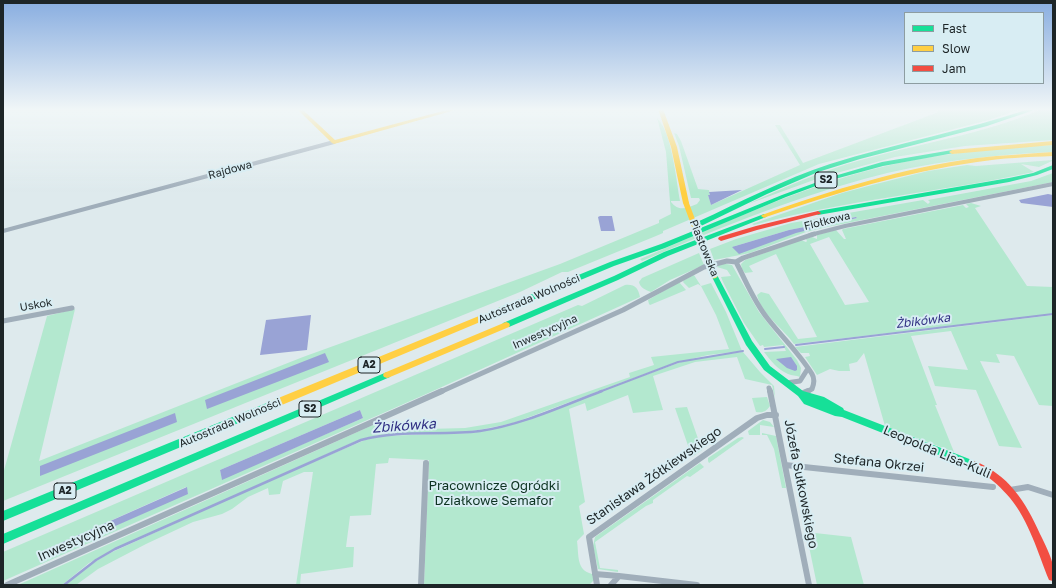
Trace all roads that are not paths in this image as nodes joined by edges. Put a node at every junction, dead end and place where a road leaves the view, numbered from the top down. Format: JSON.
{"nodes":[{"id":1,"x":328,"y":136,"type":"edge"},
{"id":2,"x":355,"y":136,"type":"edge"},
{"id":3,"x":670,"y":136,"type":"edge"},
{"id":4,"x":944,"y":136,"type":"edge"},
{"id":5,"x":334,"y":142,"type":"junction"},
{"id":6,"x":1053,"y":143,"type":"edge"},
{"id":7,"x":1053,"y":154,"type":"edge"},
{"id":8,"x":1053,"y":167,"type":"edge"},
{"id":9,"x":1053,"y":184,"type":"edge"},
{"id":10,"x":3,"y":230,"type":"edge"},
{"id":11,"x":736,"y":262,"type":"junction"},
{"id":12,"x":612,"y":264,"type":"junction"},
{"id":13,"x":616,"y":278,"type":"junction"},
{"id":14,"x":72,"y":308,"type":"dead end"},
{"id":15,"x":3,"y":321,"type":"edge"},
{"id":16,"x":807,"y":370,"type":"junction"},
{"id":17,"x":773,"y":374,"type":"joint"},
{"id":18,"x":784,"y":382,"type":"junction"},
{"id":19,"x":769,"y":388,"type":"dead end"},
{"id":20,"x":801,"y":394,"type":"junction"},
{"id":21,"x":776,"y":415,"type":"junction"},
{"id":22,"x":426,"y":463,"type":"dead end"},
{"id":23,"x":785,"y":465,"type":"junction"},
{"id":24,"x":993,"y":487,"type":"dead end"},
{"id":25,"x":1010,"y":490,"type":"junction"},
{"id":26,"x":1053,"y":495,"type":"edge"},
{"id":27,"x":3,"y":516,"type":"edge"},
{"id":28,"x":3,"y":539,"type":"edge"},
{"id":29,"x":595,"y":574,"type":"junction"},
{"id":30,"x":619,"y":576,"type":"junction"},
{"id":31,"x":1053,"y":576,"type":"edge"},
{"id":32,"x":7,"y":585,"type":"edge"},
{"id":33,"x":421,"y":585,"type":"edge"},
{"id":34,"x":597,"y":585,"type":"edge"},
{"id":35,"x":611,"y":585,"type":"edge"},
{"id":36,"x":697,"y":585,"type":"edge"},
{"id":37,"x":809,"y":585,"type":"edge"}],
"edges":[{"from":1,"to":5,"type":"main road"},
{"from":2,"to":5,"type":"main road","name":"Rajdowa"},
{"from":3,"to":17,"type":"main road","name":"Piastowska","bridge":true},
{"from":4,"to":12,"type":"main road"},
{"from":5,"to":10,"type":"street","name":"Rajdowa"},
{"from":6,"to":12,"type":"main road","number":"S2"},
{"from":7,"to":13,"type":"main road","number":"S2"},
{"from":8,"to":13,"type":"main road"},
{"from":9,"to":11,"type":"street","name":"Fiołkowa"},
{"from":11,"to":16,"type":"street"},
{"from":11,"to":32,"type":"street","name":"Inwestycyjna"},
{"from":12,"to":27,"type":"main road","name":"Autostrada Wolności","number":"A2"},
{"from":13,"to":28,"type":"main road","number":"S2"},
{"from":14,"to":15,"type":"street","name":"Uskok"},
{"from":16,"to":18,"type":"street"},
{"from":16,"to":20,"type":"street"},
{"from":17,"to":18,"type":"main road","name":"Leopolda Lisa-Kuli"},
{"from":18,"to":20,"type":"main road","name":"Leopolda Lisa-Kuli"},
{"from":19,"to":21,"type":"street","name":"Józefa Sułkowskiego"},
{"from":20,"to":25,"type":"main road","name":"Leopolda Lisa-Kuli"},
{"from":21,"to":23,"type":"street","name":"Józefa Sułkowskiego"},
{"from":21,"to":29,"type":"street","name":"Stanisława Żółkiewskiego"},
{"from":22,"to":33,"type":"street"},
{"from":23,"to":24,"type":"street","name":"Stefana Okrzei"},
{"from":23,"to":37,"type":"street","name":"Józefa Sułkowskiego"},
{"from":25,"to":26,"type":"street"},
{"from":25,"to":31,"type":"main road","name":"Leopolda Lisa-Kuli"},
{"from":29,"to":30,"type":"street"},
{"from":29,"to":34,"type":"street","name":"Stanisława Żółkiewskiego"},
{"from":30,"to":35,"type":"street"},
{"from":30,"to":36,"type":"street"}]}
